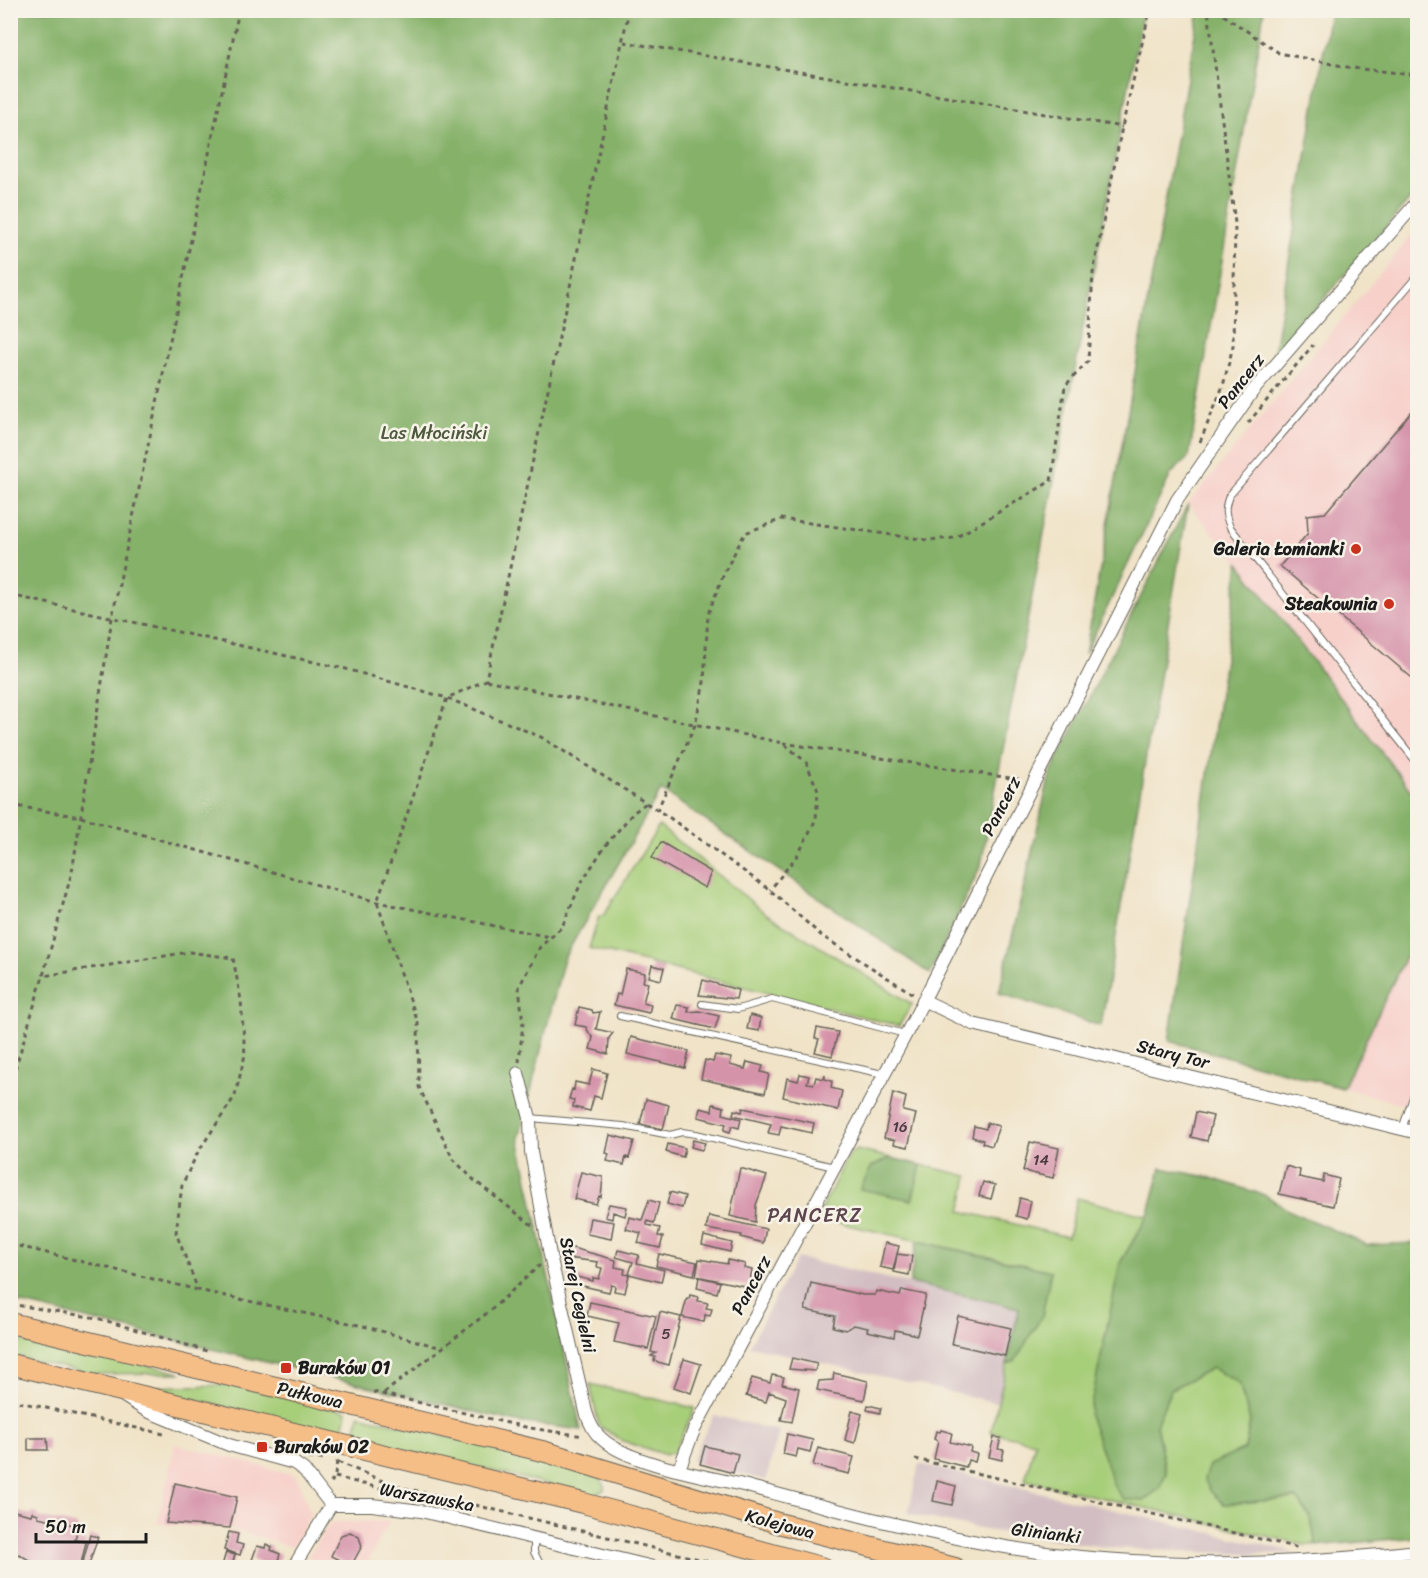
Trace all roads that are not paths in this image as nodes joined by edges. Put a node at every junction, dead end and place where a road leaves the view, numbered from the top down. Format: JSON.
{"nodes":[{"id":1,"x":1418,"y":201,"type":"edge"},
{"id":2,"x":1418,"y":275,"type":"edge"},
{"id":3,"x":1418,"y":764,"type":"edge"},
{"id":4,"x":923,"y":1000,"type":"junction"},
{"id":5,"x":702,"y":1004,"type":"dead end"},
{"id":6,"x":620,"y":1016,"type":"dead end"},
{"id":7,"x":905,"y":1034,"type":"junction"},
{"id":8,"x":518,"y":1073,"type":"road end"},
{"id":9,"x":883,"y":1074,"type":"junction"},
{"id":10,"x":1418,"y":1083,"type":"edge"},
{"id":11,"x":530,"y":1118,"type":"junction"},
{"id":12,"x":1402,"y":1129,"type":"junction"},
{"id":13,"x":1418,"y":1132,"type":"edge"},
{"id":14,"x":834,"y":1167,"type":"junction"},
{"id":15,"x":10,"y":1323,"type":"edge"},
{"id":16,"x":10,"y":1364,"type":"edge"},
{"id":17,"x":111,"y":1389,"type":"junction"},
{"id":18,"x":679,"y":1469,"type":"junction"},
{"id":19,"x":608,"y":1471,"type":"joint"},
{"id":20,"x":331,"y":1505,"type":"junction"},
{"id":21,"x":534,"y":1538,"type":"junction"},
{"id":22,"x":1418,"y":1551,"type":"edge"},
{"id":23,"x":617,"y":1563,"type":"edge"},
{"id":24,"x":293,"y":1568,"type":"edge"},
{"id":25,"x":542,"y":1568,"type":"edge"},
{"id":26,"x":657,"y":1568,"type":"edge"},
{"id":27,"x":824,"y":1568,"type":"edge"},
{"id":28,"x":955,"y":1568,"type":"edge"}],
"edges":[{"from":1,"to":4,"type":"street","name":"Pancerz"},
{"from":2,"to":3,"type":"lane"},
{"from":4,"to":7,"type":"street","name":"Pancerz"},
{"from":4,"to":12,"type":"street","name":"Stary Tor"},
{"from":5,"to":7,"type":"lane"},
{"from":6,"to":9,"type":"lane"},
{"from":7,"to":9,"type":"street","name":"Pancerz"},
{"from":8,"to":11,"type":"street","name":"Starej Cegielni"},
{"from":9,"to":14,"type":"street","name":"Pancerz"},
{"from":10,"to":12,"type":"lane"},
{"from":11,"to":14,"type":"lane"},
{"from":11,"to":18,"type":"street","name":"Starej Cegielni"},
{"from":12,"to":13,"type":"street","name":"Stary Tor"},
{"from":14,"to":18,"type":"street","name":"Pancerz"},
{"from":15,"to":19,"type":"highway","name":"Pułkowa"},
{"from":16,"to":17,"type":"highway"},
{"from":17,"to":20,"type":"street"},
{"from":17,"to":27,"type":"highway","name":"Kolejowa"},
{"from":18,"to":22,"type":"street","name":"Glinianki"},
{"from":19,"to":28,"type":"highway","name":"Kolejowa"},
{"from":20,"to":21,"type":"street","name":"Warszawska"},
{"from":20,"to":24,"type":"street"},
{"from":21,"to":23,"type":"street","name":"Warszawska"},
{"from":21,"to":25,"type":"lane"},
{"from":23,"to":26,"type":"street","name":"Warszawska"}]}
